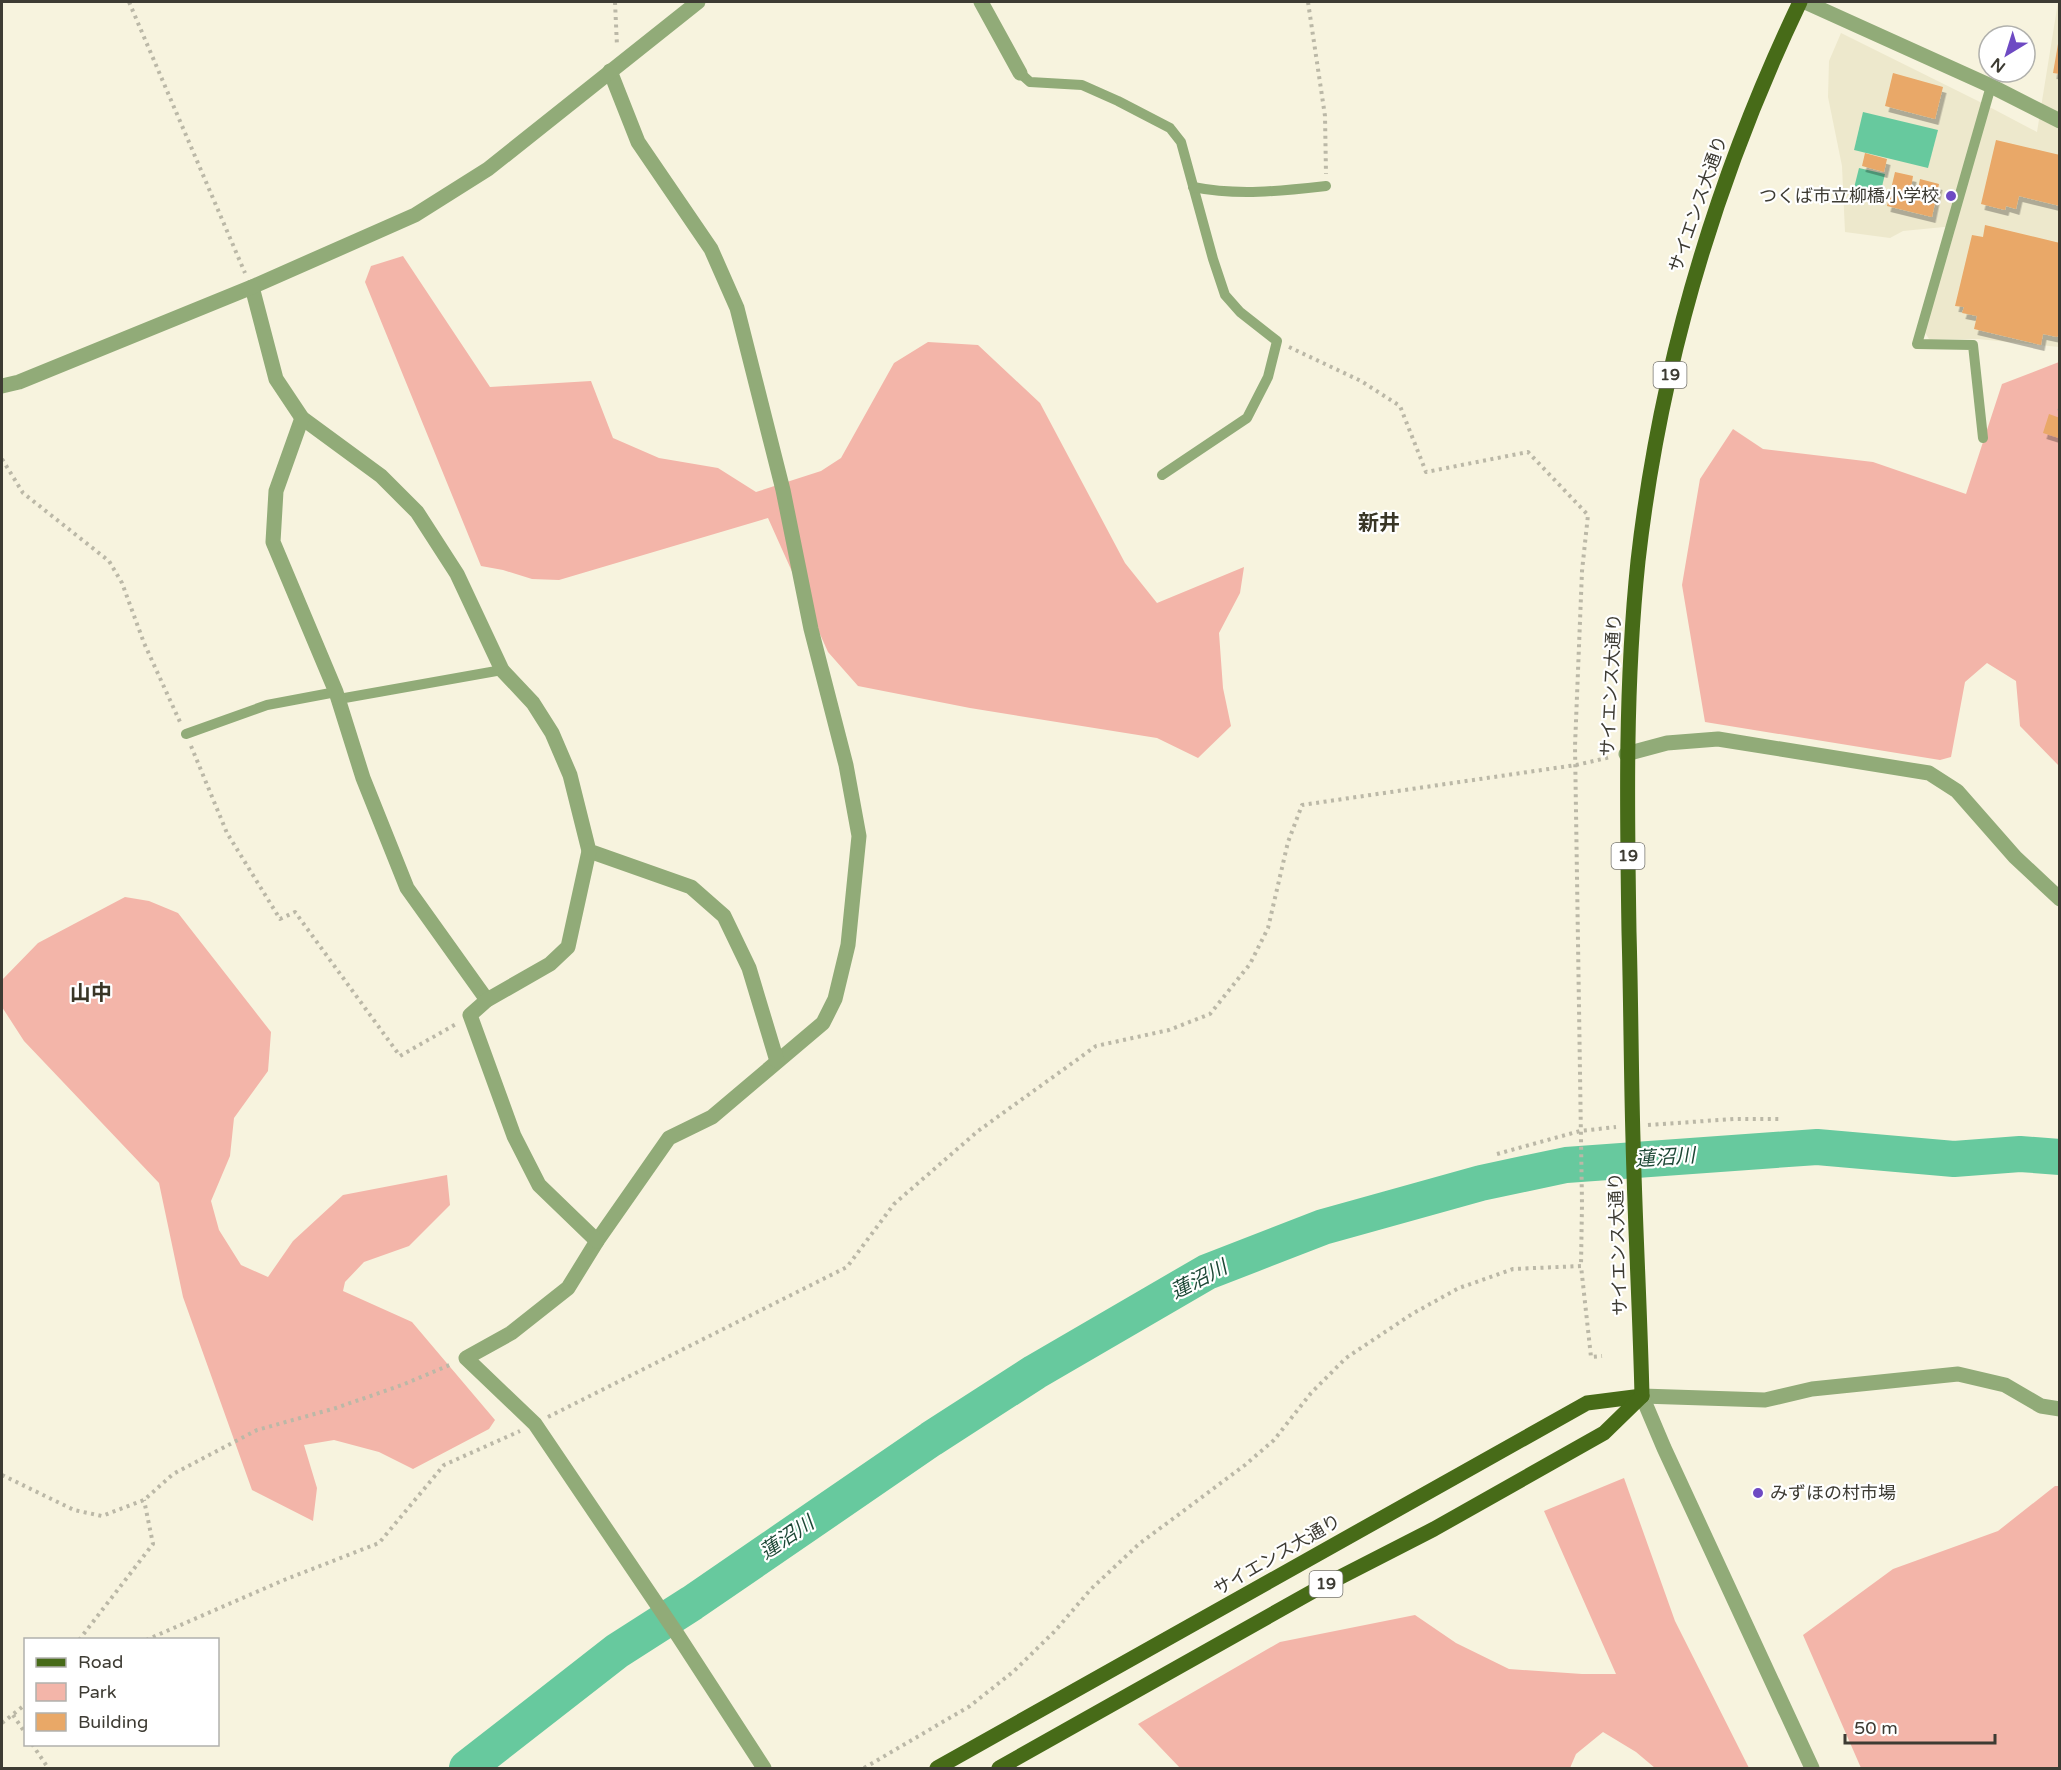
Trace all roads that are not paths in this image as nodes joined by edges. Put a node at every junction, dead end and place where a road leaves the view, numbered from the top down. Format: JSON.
{"nodes":[{"id":1,"x":698,"y":2,"type":"edge"},
{"id":2,"x":981,"y":2,"type":"edge"},
{"id":3,"x":1800,"y":2,"type":"edge"},
{"id":4,"x":1805,"y":2,"type":"edge"},
{"id":5,"x":614,"y":68,"type":"junction"},
{"id":6,"x":1020,"y":73,"type":"joint"},
{"id":7,"x":1991,"y":86,"type":"junction"},
{"id":8,"x":2060,"y":121,"type":"edge"},
{"id":9,"x":1326,"y":186,"type":"road end"},
{"id":10,"x":1193,"y":187,"type":"junction"},
{"id":11,"x":252,"y":287,"type":"junction"},
{"id":12,"x":2,"y":387,"type":"edge"},
{"id":13,"x":302,"y":418,"type":"junction"},
{"id":14,"x":1983,"y":438,"type":"dead end"},
{"id":15,"x":1162,"y":475,"type":"dead end"},
{"id":16,"x":502,"y":670,"type":"junction"},
{"id":17,"x":338,"y":695,"type":"junction"},
{"id":18,"x":186,"y":734,"type":"road end"},
{"id":19,"x":1626,"y":754,"type":"junction"},
{"id":20,"x":589,"y":851,"type":"junction"},
{"id":21,"x":2060,"y":899,"type":"edge"},
{"id":22,"x":487,"y":1000,"type":"junction"},
{"id":23,"x":777,"y":1061,"type":"junction"},
{"id":24,"x":597,"y":1241,"type":"junction"},
{"id":25,"x":1642,"y":1396,"type":"junction"},
{"id":26,"x":2060,"y":1409,"type":"edge"},
{"id":27,"x":764,"y":1768,"type":"edge"},
{"id":28,"x":938,"y":1768,"type":"edge"},
{"id":29,"x":999,"y":1768,"type":"edge"},
{"id":30,"x":1812,"y":1768,"type":"edge"}],
"edges":[{"from":1,"to":5,"type":"street"},
{"from":2,"to":6,"type":"street"},
{"from":3,"to":19,"type":"main road","name":"サイエンス大通り","number":"19"},
{"from":4,"to":7,"type":"street"},
{"from":5,"to":11,"type":"street"},
{"from":5,"to":23,"type":"street"},
{"from":6,"to":10,"type":"lane"},
{"from":7,"to":8,"type":"street"},
{"from":7,"to":14,"type":"lane"},
{"from":9,"to":10,"type":"lane"},
{"from":10,"to":15,"type":"lane"},
{"from":11,"to":12,"type":"street"},
{"from":11,"to":13,"type":"street"},
{"from":13,"to":16,"type":"street"},
{"from":13,"to":17,"type":"street"},
{"from":16,"to":17,"type":"lane"},
{"from":16,"to":20,"type":"street"},
{"from":17,"to":18,"type":"lane"},
{"from":17,"to":22,"type":"street"},
{"from":19,"to":21,"type":"street"},
{"from":19,"to":25,"type":"main road","name":"サイエンス大通り","number":"19"},
{"from":20,"to":22,"type":"street"},
{"from":20,"to":23,"type":"street"},
{"from":22,"to":24,"type":"street"},
{"from":23,"to":24,"type":"street"},
{"from":24,"to":27,"type":"street"},
{"from":25,"to":26,"type":"street"},
{"from":25,"to":28,"type":"main road","name":"サイエンス大通り","number":"19"},
{"from":25,"to":29,"type":"main road","number":"19"},
{"from":25,"to":30,"type":"street"}]}
